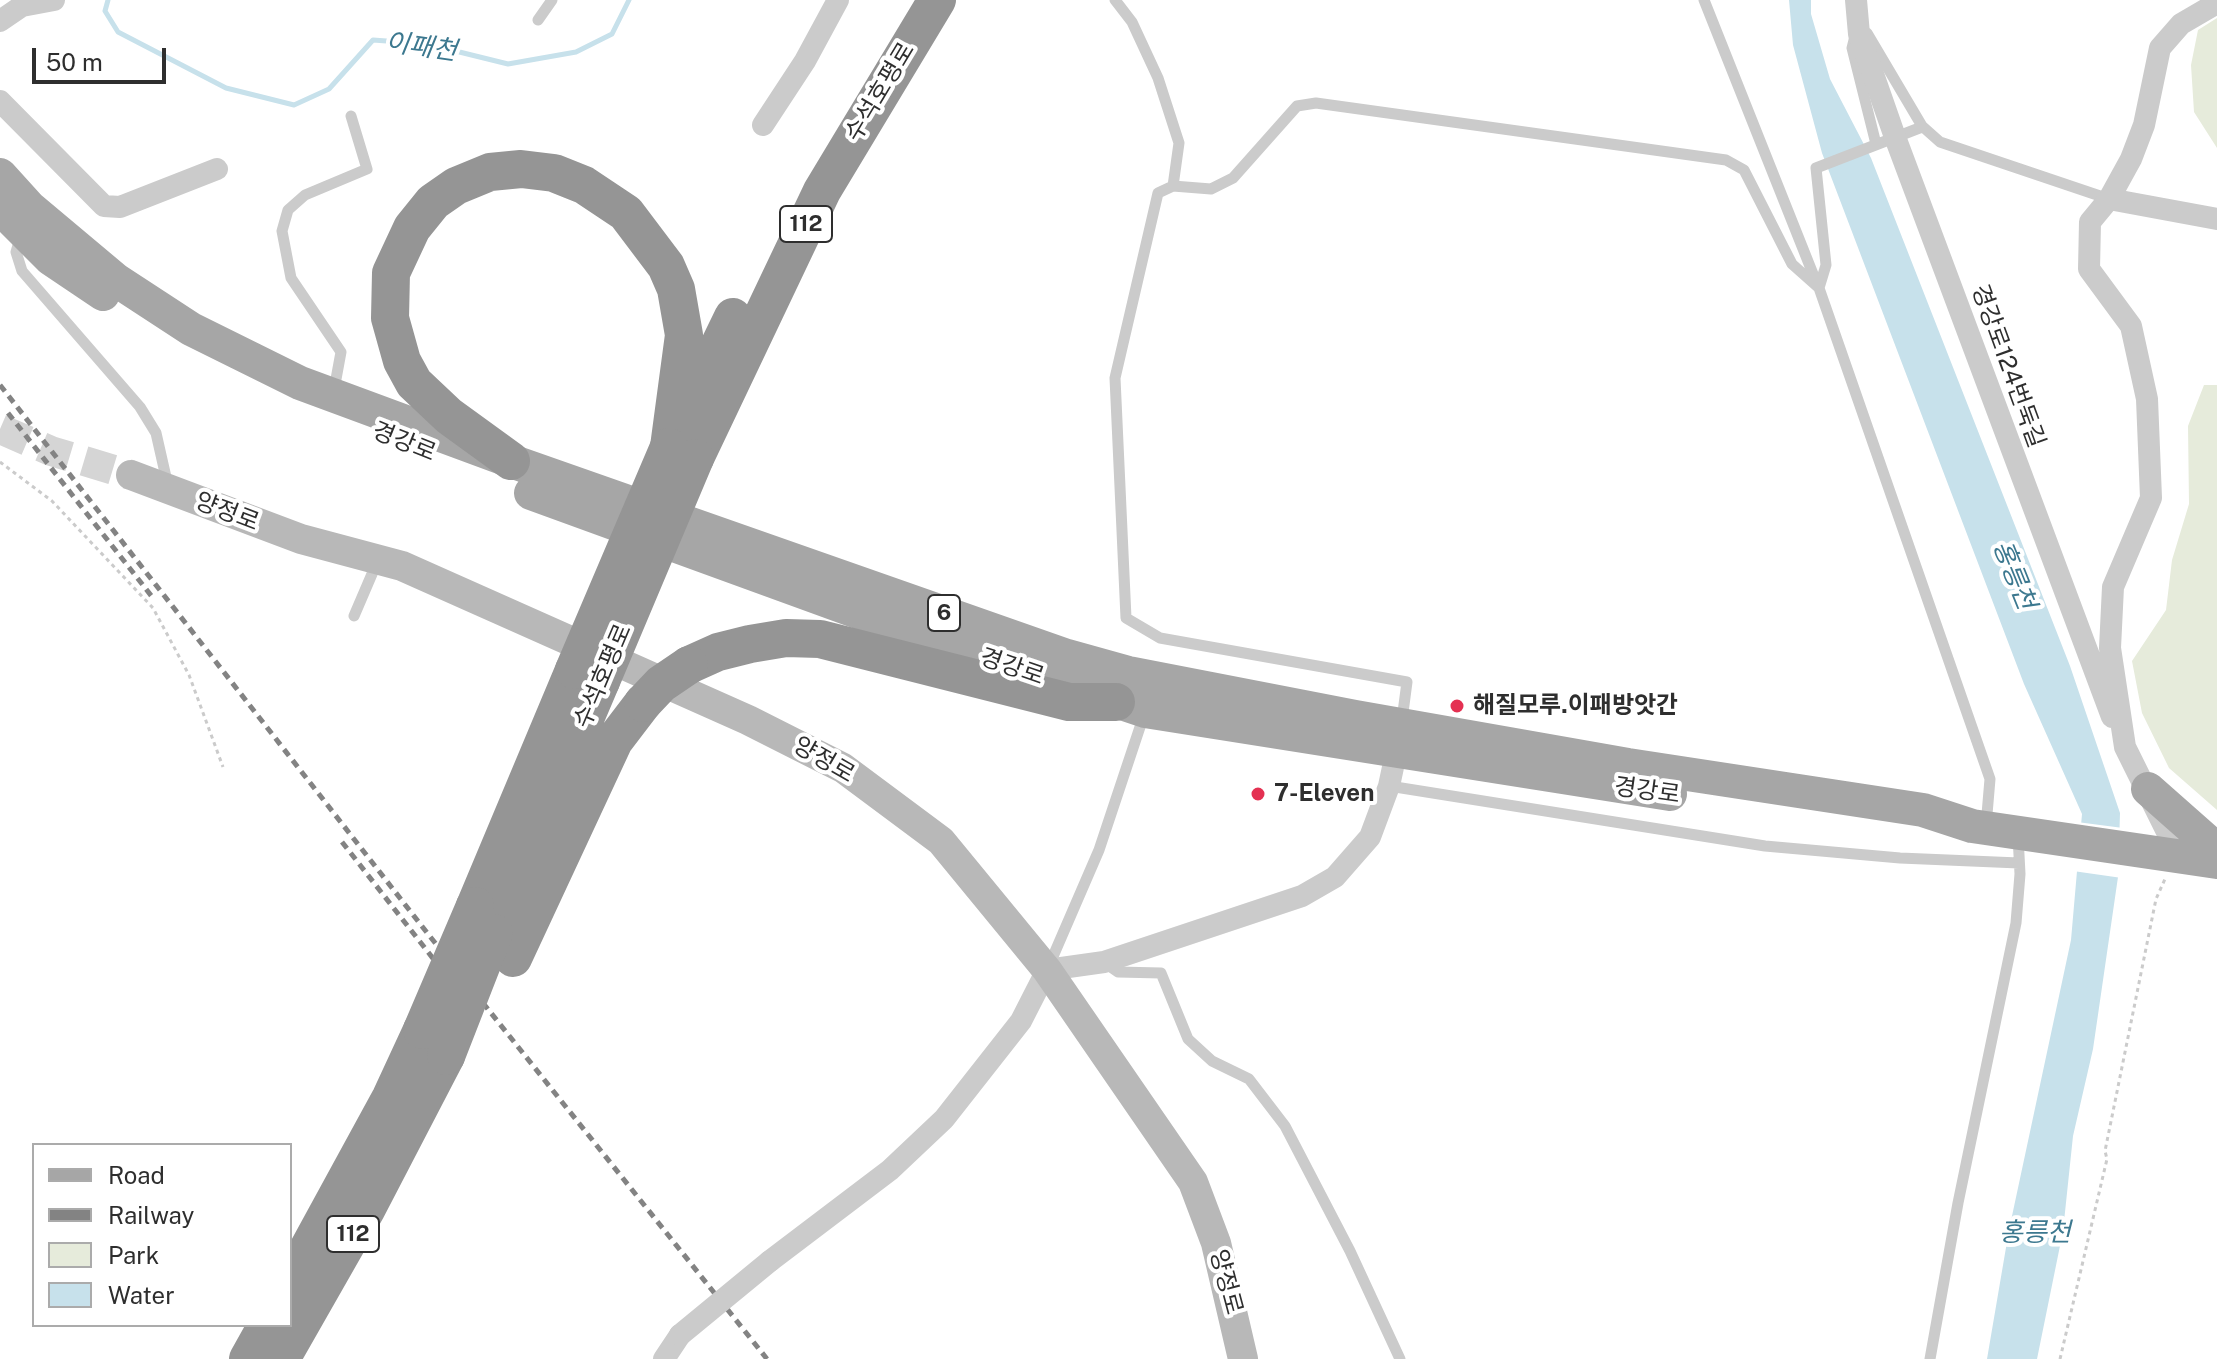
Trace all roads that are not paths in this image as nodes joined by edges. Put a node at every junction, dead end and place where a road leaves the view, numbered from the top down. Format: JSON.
{"nodes":[{"id":1,"x":54,"y":0,"type":"edge"},
{"id":2,"x":552,"y":0,"type":"edge"},
{"id":3,"x":838,"y":0,"type":"edge"},
{"id":4,"x":909,"y":0,"type":"edge"},
{"id":5,"x":937,"y":0,"type":"edge"},
{"id":6,"x":1115,"y":0,"type":"edge"},
{"id":7,"x":1704,"y":0,"type":"edge"},
{"id":8,"x":2217,"y":3,"type":"edge"},
{"id":9,"x":1857,"y":10,"type":"edge"},
{"id":10,"x":538,"y":20,"type":"dead end"},
{"id":11,"x":0,"y":21,"type":"edge"},
{"id":12,"x":0,"y":101,"type":"edge"},
{"id":13,"x":351,"y":116,"type":"dead end"},
{"id":14,"x":763,"y":125,"type":"dead end"},
{"id":15,"x":1922,"y":127,"type":"junction"},
{"id":16,"x":1885,"y":141,"type":"junction"},
{"id":17,"x":217,"y":169,"type":"dead end"},
{"id":18,"x":0,"y":175,"type":"edge"},
{"id":19,"x":1173,"y":186,"type":"junction"},
{"id":20,"x":2109,"y":199,"type":"junction"},
{"id":21,"x":2217,"y":219,"type":"edge"},
{"id":22,"x":11,"y":220,"type":"edge"},
{"id":23,"x":1819,"y":288,"type":"junction"},
{"id":24,"x":333,"y":395,"type":"junction"},
{"id":25,"x":682,"y":452,"type":"junction"},
{"id":26,"x":511,"y":461,"type":"junction"},
{"id":27,"x":131,"y":475,"type":"tunnel mouth"},
{"id":28,"x":168,"y":488,"type":"junction"},
{"id":29,"x":379,"y":559,"type":"junction"},
{"id":30,"x":354,"y":616,"type":"dead end"},
{"id":31,"x":1131,"y":706,"type":"junction"},
{"id":32,"x":1399,"y":739,"type":"junction"},
{"id":33,"x":2125,"y":747,"type":"junction"},
{"id":34,"x":1389,"y":786,"type":"junction"},
{"id":35,"x":2148,"y":789,"type":"junction"},
{"id":36,"x":2005,"y":836,"type":"junction"},
{"id":37,"x":2217,"y":850,"type":"edge"},
{"id":38,"x":2178,"y":854,"type":"junction"},
{"id":39,"x":2217,"y":862,"type":"edge"},
{"id":40,"x":494,"y":932,"type":"junction"},
{"id":41,"x":1104,"y":962,"type":"junction"},
{"id":42,"x":1047,"y":970,"type":"junction"},
{"id":43,"x":401,"y":1111,"type":"junction"},
{"id":44,"x":292,"y":1279,"type":"edge"},
{"id":45,"x":266,"y":1327,"type":"edge"},
{"id":46,"x":248,"y":1359,"type":"edge"},
{"id":47,"x":281,"y":1359,"type":"edge"},
{"id":48,"x":664,"y":1359,"type":"edge"},
{"id":49,"x":1243,"y":1359,"type":"edge"},
{"id":50,"x":1400,"y":1359,"type":"edge"},
{"id":51,"x":1930,"y":1359,"type":"edge"}],
"edges":[{"from":1,"to":11,"type":"street"},
{"from":2,"to":10,"type":"lane"},
{"from":3,"to":14,"type":"street"},
{"from":4,"to":25,"type":"highway","name":"수석호평로","number":"112"},
{"from":5,"to":25,"type":"highway","name":"수석호평로","number":"112"},
{"from":6,"to":19,"type":"lane"},
{"from":7,"to":23,"type":"lane"},
{"from":8,"to":20,"type":"street"},
{"from":9,"to":15,"type":"lane"},
{"from":9,"to":16,"type":"street","name":"경강로124번둑길"},
{"from":12,"to":17,"type":"street"},
{"from":13,"to":24,"type":"lane"},
{"from":15,"to":16,"type":"lane"},
{"from":15,"to":20,"type":"lane"},
{"from":16,"to":23,"type":"lane"},
{"from":16,"to":33,"type":"street","name":"경강로124번둑길"},
{"from":18,"to":24,"type":"main road","name":"경강로","number":"6"},
{"from":19,"to":23,"type":"lane"},
{"from":19,"to":32,"type":"lane"},
{"from":20,"to":21,"type":"street"},
{"from":20,"to":33,"type":"street"},
{"from":22,"to":28,"type":"lane"},
{"from":22,"to":31,"type":"main road","name":"경강로","number":"6"},
{"from":23,"to":36,"type":"lane"},
{"from":24,"to":26,"type":"main road","name":"경강로","number":"6"},
{"from":25,"to":26,"type":"highway"},
{"from":25,"to":40,"type":"highway","name":"수석호평로","number":"112","bridge":true},
{"from":26,"to":32,"type":"main road","name":"경강로","number":"6"},
{"from":27,"to":28,"type":"main road","name":"양정로"},
{"from":28,"to":29,"type":"main road","name":"양정로"},
{"from":29,"to":30,"type":"lane"},
{"from":29,"to":42,"type":"main road","name":"양정로"},
{"from":31,"to":32,"type":"main road","name":"경강로","number":"6"},
{"from":31,"to":40,"type":"highway","bridge":true},
{"from":31,"to":42,"type":"lane"},
{"from":32,"to":34,"type":"street"},
{"from":32,"to":36,"type":"main road","name":"경강로","number":"6"},
{"from":33,"to":35,"type":"street"},
{"from":34,"to":36,"type":"lane"},
{"from":34,"to":41,"type":"street"},
{"from":35,"to":37,"type":"main road"},
{"from":35,"to":38,"type":"street"},
{"from":36,"to":38,"type":"main road","name":"경강로","number":"6"},
{"from":36,"to":51,"type":"lane"},
{"from":38,"to":39,"type":"main road","name":"경강로","number":"6"},
{"from":40,"to":43,"type":"highway","name":"수석호평로","number":"112","bridge":true},
{"from":40,"to":43,"type":"highway","name":"수석호평로","number":"112","bridge":true},
{"from":41,"to":42,"type":"street"},
{"from":41,"to":50,"type":"lane"},
{"from":42,"to":48,"type":"street","bridge":true},
{"from":42,"to":49,"type":"main road","name":"양정로"},
{"from":43,"to":44,"type":"highway","name":"수석호평로","number":"112"},
{"from":43,"to":47,"type":"highway","name":"수석호평로","number":"112"},
{"from":45,"to":46,"type":"highway"}]}
